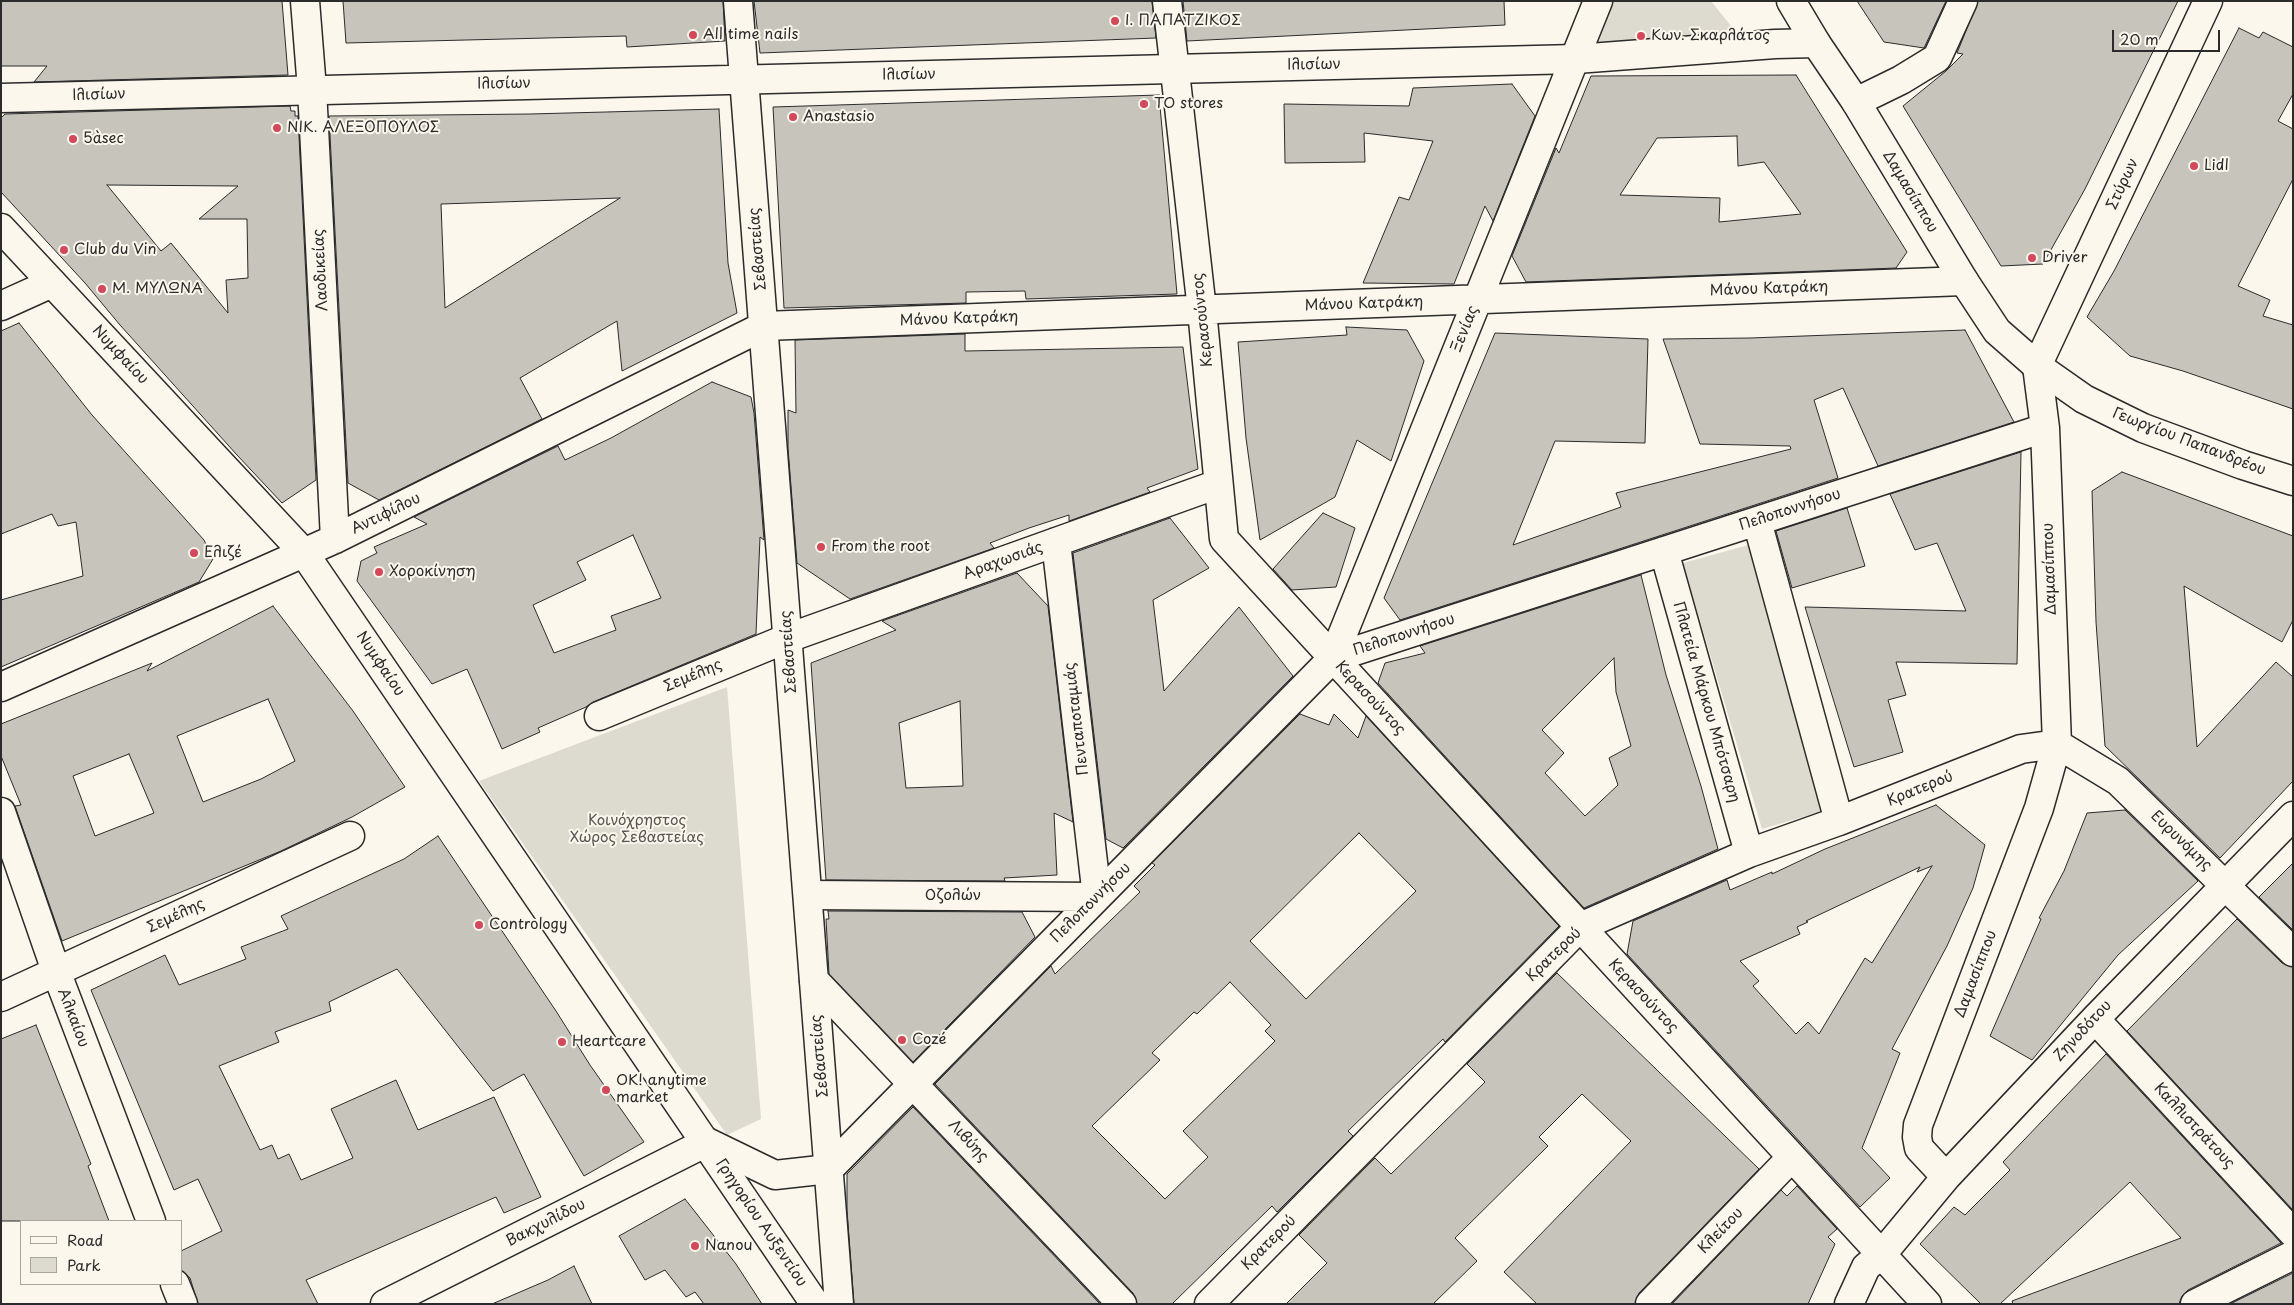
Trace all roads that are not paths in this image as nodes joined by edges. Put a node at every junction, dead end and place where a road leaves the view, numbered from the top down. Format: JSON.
{"nodes":[{"id":1,"x":305,"y":1,"type":"edge"},
{"id":2,"x":738,"y":1,"type":"edge"},
{"id":3,"x":1167,"y":1,"type":"edge"},
{"id":4,"x":1598,"y":1,"type":"edge"},
{"id":5,"x":1792,"y":1,"type":"edge"},
{"id":6,"x":1964,"y":1,"type":"edge"},
{"id":7,"x":2208,"y":1,"type":"edge"},
{"id":8,"x":1816,"y":43,"type":"junction"},
{"id":9,"x":1576,"y":59,"type":"junction"},
{"id":10,"x":1174,"y":68,"type":"junction"},
{"id":11,"x":744,"y":79,"type":"junction"},
{"id":12,"x":312,"y":89,"type":"junction"},
{"id":13,"x":1,"y":98,"type":"edge"},
{"id":14,"x":1856,"y":102,"type":"junction"},
{"id":15,"x":1,"y":228,"type":"edge"},
{"id":16,"x":1964,"y":281,"type":"junction"},
{"id":17,"x":52,"y":283,"type":"junction"},
{"id":18,"x":1477,"y":300,"type":"junction"},
{"id":19,"x":1,"y":306,"type":"edge"},
{"id":20,"x":1202,"y":310,"type":"junction"},
{"id":21,"x":764,"y":326,"type":"junction"},
{"id":22,"x":2037,"y":366,"type":"junction"},
{"id":23,"x":2045,"y":428,"type":"junction"},
{"id":24,"x":2293,"y":481,"type":"edge"},
{"id":25,"x":1218,"y":484,"type":"junction"},
{"id":26,"x":1757,"y":521,"type":"junction"},
{"id":27,"x":335,"y":539,"type":"junction"},
{"id":28,"x":1056,"y":542,"type":"junction"},
{"id":29,"x":1664,"y":551,"type":"junction"},
{"id":30,"x":304,"y":553,"type":"junction"},
{"id":31,"x":788,"y":638,"type":"junction"},
{"id":32,"x":1333,"y":658,"type":"junction"},
{"id":33,"x":1,"y":687,"type":"edge"},
{"id":34,"x":599,"y":716,"type":"dead end"},
{"id":35,"x":2057,"y":744,"type":"junction"},
{"id":36,"x":1,"y":812,"type":"edge"},
{"id":37,"x":2293,"y":816,"type":"edge"},
{"id":38,"x":1838,"y":821,"type":"junction"},
{"id":39,"x":350,"y":836,"type":"dead end"},
{"id":40,"x":1749,"y":853,"type":"junction"},
{"id":41,"x":2225,"y":884,"type":"junction"},
{"id":42,"x":808,"y":895,"type":"junction"},
{"id":43,"x":1097,"y":897,"type":"junction"},
{"id":44,"x":1580,"y":927,"type":"junction"},
{"id":45,"x":2293,"y":952,"type":"edge"},
{"id":46,"x":56,"y":972,"type":"junction"},
{"id":47,"x":814,"y":980,"type":"junction"},
{"id":48,"x":1,"y":997,"type":"edge"},
{"id":49,"x":2094,"y":1019,"type":"junction"},
{"id":50,"x":913,"y":1084,"type":"junction"},
{"id":51,"x":707,"y":1142,"type":"junction"},
{"id":52,"x":1792,"y":1158,"type":"junction"},
{"id":53,"x":829,"y":1169,"type":"junction"},
{"id":54,"x":1946,"y":1177,"type":"junction"},
{"id":55,"x":151,"y":1220,"type":"edge"},
{"id":56,"x":2293,"y":1233,"type":"edge"},
{"id":57,"x":1882,"y":1254,"type":"junction"},
{"id":58,"x":2293,"y":1255,"type":"edge"},
{"id":59,"x":175,"y":1285,"type":"edge"},
{"id":60,"x":183,"y":1304,"type":"edge"},
{"id":61,"x":385,"y":1304,"type":"edge"},
{"id":62,"x":815,"y":1304,"type":"edge"},
{"id":63,"x":839,"y":1304,"type":"edge"},
{"id":64,"x":1122,"y":1304,"type":"edge"},
{"id":65,"x":1209,"y":1304,"type":"edge"},
{"id":66,"x":1650,"y":1304,"type":"edge"},
{"id":67,"x":1849,"y":1304,"type":"edge"},
{"id":68,"x":1869,"y":1304,"type":"edge"},
{"id":69,"x":1927,"y":1304,"type":"edge"},
{"id":70,"x":2195,"y":1304,"type":"edge"}],
"edges":[{"from":1,"to":12,"type":"street","name":"Λαοδικείας"},
{"from":2,"to":11,"type":"street","name":"Σεβαστείας"},
{"from":3,"to":10,"type":"street","name":"Κερασούντος"},
{"from":4,"to":9,"type":"street","name":"Ξενίας"},
{"from":5,"to":8,"type":"street","name":"Δαμασίππου"},
{"from":6,"to":14,"type":"street"},
{"from":7,"to":22,"type":"street","name":"Στύρων"},
{"from":8,"to":9,"type":"street","name":"Ιλισίων"},
{"from":8,"to":14,"type":"street","name":"Δαμασίππου"},
{"from":9,"to":10,"type":"street","name":"Ιλισίων"},
{"from":9,"to":18,"type":"street","name":"Ξενίας"},
{"from":10,"to":11,"type":"street","name":"Ιλισίων"},
{"from":10,"to":20,"type":"street","name":"Κερασούντος"},
{"from":11,"to":12,"type":"street","name":"Ιλισίων"},
{"from":11,"to":21,"type":"street","name":"Σεβαστείας"},
{"from":12,"to":13,"type":"street","name":"Ιλισίων"},
{"from":12,"to":27,"type":"street","name":"Λαοδικείας"},
{"from":14,"to":16,"type":"street","name":"Δαμασίππου"},
{"from":15,"to":17,"type":"street","name":"Νυμφαίου"},
{"from":16,"to":18,"type":"street","name":"Μάνου Κατράκη"},
{"from":16,"to":22,"type":"street","name":"Δαμασίππου"},
{"from":17,"to":19,"type":"street"},
{"from":17,"to":30,"type":"street","name":"Νυμφαίου"},
{"from":18,"to":20,"type":"street","name":"Μάνου Κατράκη"},
{"from":18,"to":32,"type":"street","name":"Ξενίας"},
{"from":20,"to":21,"type":"street","name":"Μάνου Κατράκη"},
{"from":20,"to":25,"type":"street","name":"Κερασούντος"},
{"from":21,"to":27,"type":"street","name":"Αντιφίλου"},
{"from":21,"to":31,"type":"street","name":"Σεβαστείας"},
{"from":22,"to":23,"type":"street","name":"Δαμασίππου"},
{"from":22,"to":24,"type":"street","name":"Γεωργίου Παπανδρέου"},
{"from":23,"to":26,"type":"street","name":"Πελοποννήσου"},
{"from":23,"to":35,"type":"street","name":"Δαμασίππου"},
{"from":25,"to":28,"type":"street","name":"Αραχωσιάς"},
{"from":25,"to":32,"type":"street","name":"Κερασούντος"},
{"from":26,"to":29,"type":"street","name":"Πελοποννήσου"},
{"from":26,"to":38,"type":"street"},
{"from":27,"to":30,"type":"street","name":"Αντιφίλου"},
{"from":28,"to":31,"type":"street","name":"Αραχωσιάς"},
{"from":28,"to":43,"type":"street","name":"Πενταποταμιάς"},
{"from":29,"to":32,"type":"street","name":"Πελοποννήσου"},
{"from":29,"to":40,"type":"street","name":"Πλατεία Μάρκου Μπότσαρη"},
{"from":30,"to":33,"type":"street","name":"Αντιφίλου"},
{"from":30,"to":51,"type":"street","name":"Νυμφαίου"},
{"from":31,"to":34,"type":"street","name":"Σεμέλης"},
{"from":31,"to":42,"type":"street","name":"Σεβαστείας"},
{"from":32,"to":43,"type":"street","name":"Πελοποννήσου"},
{"from":32,"to":44,"type":"street","name":"Κερασούντος"},
{"from":35,"to":38,"type":"street","name":"Κρατερού"},
{"from":35,"to":41,"type":"street","name":"Ευρυνόμης"},
{"from":35,"to":54,"type":"street","name":"Δαμασίππου"},
{"from":36,"to":46,"type":"street","name":"Αλκαίου"},
{"from":37,"to":41,"type":"street","name":"Ζηνοδότου"},
{"from":38,"to":40,"type":"street","name":"Κρατερού"},
{"from":39,"to":46,"type":"street","name":"Σεμέλης"},
{"from":40,"to":44,"type":"street","name":"Κρατερού"},
{"from":41,"to":45,"type":"street","name":"Ευρυνόμης"},
{"from":41,"to":49,"type":"street","name":"Ζηνοδότου"},
{"from":42,"to":43,"type":"street","name":"Οζολών"},
{"from":42,"to":47,"type":"street","name":"Σεβαστείας"},
{"from":43,"to":50,"type":"street","name":"Πελοποννήσου"},
{"from":44,"to":52,"type":"street","name":"Κερασούντος"},
{"from":44,"to":65,"type":"street","name":"Κρατερού"},
{"from":46,"to":48,"type":"street","name":"Σεμέλης"},
{"from":46,"to":55,"type":"street","name":"Αλκαίου"},
{"from":47,"to":50,"type":"street","name":"Λιβύης"},
{"from":47,"to":53,"type":"street","name":"Σεβαστείας"},
{"from":49,"to":54,"type":"street","name":"Ζηνοδότου"},
{"from":49,"to":56,"type":"street","name":"Καλλιστράτους"},
{"from":50,"to":53,"type":"street","name":"Πελοποννήσου"},
{"from":50,"to":64,"type":"street","name":"Λιβύης"},
{"from":51,"to":53,"type":"street"},
{"from":51,"to":61,"type":"street","name":"Βακχυλίδου"},
{"from":51,"to":62,"type":"street","name":"Γρηγορίου Αυξεντίου"},
{"from":52,"to":57,"type":"street","name":"Κερασούντος"},
{"from":52,"to":66,"type":"street","name":"Κλείτου"},
{"from":53,"to":63,"type":"street","name":"Σεβαστείας"},
{"from":54,"to":57,"type":"street","name":"Ζηνοδότου"},
{"from":57,"to":67,"type":"street"},
{"from":57,"to":68,"type":"street"},
{"from":57,"to":69,"type":"street","name":"Κερασούντος"},
{"from":58,"to":70,"type":"street"},
{"from":59,"to":60,"type":"street"}]}
